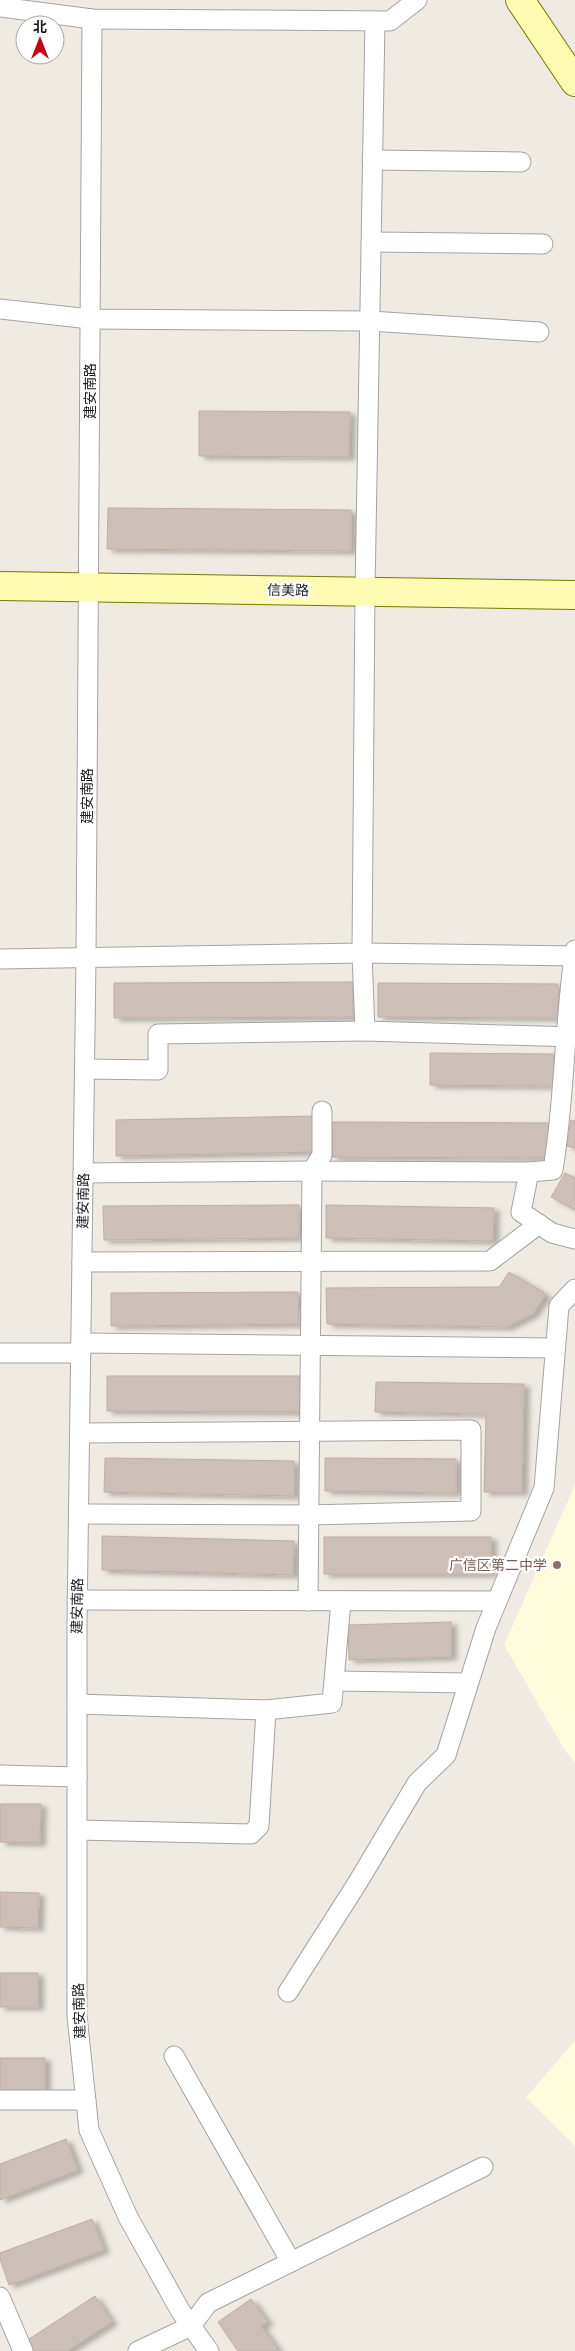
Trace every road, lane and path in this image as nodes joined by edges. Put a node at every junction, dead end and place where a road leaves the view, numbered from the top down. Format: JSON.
{"nodes":[{"id":1,"x":417,"y":0,"type":"edge"},
{"id":2,"x":520,"y":0,"type":"edge"},
{"id":3,"x":0,"y":7,"type":"edge"},
{"id":4,"x":92,"y":19,"type":"junction"},
{"id":5,"x":375,"y":21,"type":"junction"},
{"id":6,"x":575,"y":82,"type":"edge"},
{"id":7,"x":372,"y":160,"type":"junction"},
{"id":8,"x":521,"y":162,"type":"dead end"},
{"id":9,"x":371,"y":242,"type":"junction"},
{"id":10,"x":543,"y":244,"type":"dead end"},
{"id":11,"x":0,"y":309,"type":"edge"},
{"id":12,"x":90,"y":319,"type":"junction"},
{"id":13,"x":370,"y":321,"type":"junction"},
{"id":14,"x":538,"y":332,"type":"dead end"},
{"id":15,"x":0,"y":586,"type":"edge"},
{"id":16,"x":88,"y":587,"type":"junction"},
{"id":17,"x":365,"y":592,"type":"junction"},
{"id":18,"x":575,"y":595,"type":"edge"},
{"id":19,"x":362,"y":952,"type":"junction"},
{"id":20,"x":575,"y":954,"type":"edge"},
{"id":21,"x":86,"y":958,"type":"junction"},
{"id":22,"x":0,"y":959,"type":"edge"},
{"id":23,"x":365,"y":1031,"type":"junction"},
{"id":24,"x":570,"y":1037,"type":"edge"},
{"id":25,"x":85,"y":1069,"type":"junction"},
{"id":26,"x":322,"y":1111,"type":"dead end"},
{"id":27,"x":312,"y":1171,"type":"junction"},
{"id":28,"x":530,"y":1172,"type":"junction"},
{"id":29,"x":83,"y":1173,"type":"junction"},
{"id":30,"x":538,"y":1224,"type":"junction"},
{"id":31,"x":575,"y":1239,"type":"edge"},
{"id":32,"x":312,"y":1261,"type":"junction"},
{"id":33,"x":82,"y":1262,"type":"junction"},
{"id":34,"x":575,"y":1289,"type":"edge"},
{"id":35,"x":312,"y":1346,"type":"junction"},
{"id":36,"x":81,"y":1348,"type":"junction"},
{"id":37,"x":555,"y":1348,"type":"junction"},
{"id":38,"x":0,"y":1353,"type":"edge"},
{"id":39,"x":310,"y":1432,"type":"junction"},
{"id":40,"x":80,"y":1433,"type":"junction"},
{"id":41,"x":78,"y":1514,"type":"junction"},
{"id":42,"x":309,"y":1515,"type":"junction"},
{"id":43,"x":77,"y":1600,"type":"junction"},
{"id":44,"x":308,"y":1601,"type":"junction"},
{"id":45,"x":341,"y":1601,"type":"junction"},
{"id":46,"x":497,"y":1601,"type":"junction"},
{"id":47,"x":336,"y":1682,"type":"junction"},
{"id":48,"x":468,"y":1683,"type":"junction"},
{"id":49,"x":77,"y":1704,"type":"junction"},
{"id":50,"x":266,"y":1710,"type":"junction"},
{"id":51,"x":0,"y":1775,"type":"edge"},
{"id":52,"x":77,"y":1777,"type":"junction"},
{"id":53,"x":77,"y":1830,"type":"junction"},
{"id":54,"x":288,"y":1992,"type":"dead end"},
{"id":55,"x":174,"y":2056,"type":"dead end"},
{"id":56,"x":0,"y":2100,"type":"edge"},
{"id":57,"x":86,"y":2100,"type":"junction"},
{"id":58,"x":483,"y":2167,"type":"dead end"},
{"id":59,"x":291,"y":2262,"type":"junction"},
{"id":60,"x":0,"y":2297,"type":"edge"},
{"id":61,"x":191,"y":2326,"type":"junction"},
{"id":62,"x":23,"y":2351,"type":"edge"},
{"id":63,"x":138,"y":2351,"type":"edge"},
{"id":64,"x":209,"y":2351,"type":"edge"}],
"edges":[{"from":1,"to":5,"type":"street"},
{"from":2,"to":6,"type":"street"},
{"from":3,"to":4,"type":"street"},
{"from":4,"to":5,"type":"street"},
{"from":4,"to":12,"type":"street","name":"建安南路"},
{"from":5,"to":7,"type":"street"},
{"from":7,"to":8,"type":"street"},
{"from":7,"to":9,"type":"street"},
{"from":9,"to":10,"type":"street"},
{"from":9,"to":13,"type":"street"},
{"from":11,"to":12,"type":"street"},
{"from":12,"to":13,"type":"street"},
{"from":12,"to":16,"type":"street","name":"建安南路"},
{"from":13,"to":14,"type":"street"},
{"from":13,"to":17,"type":"street"},
{"from":15,"to":16,"type":"street","name":"信美路"},
{"from":16,"to":17,"type":"street","name":"信美路"},
{"from":16,"to":21,"type":"street","name":"建安南路"},
{"from":17,"to":18,"type":"street","name":"信美路"},
{"from":17,"to":19,"type":"street"},
{"from":19,"to":20,"type":"street"},
{"from":19,"to":21,"type":"street"},
{"from":19,"to":23,"type":"street"},
{"from":20,"to":24,"type":"street"},
{"from":21,"to":22,"type":"street"},
{"from":21,"to":25,"type":"street","name":"建安南路"},
{"from":23,"to":24,"type":"street"},
{"from":23,"to":25,"type":"street"},
{"from":24,"to":28,"type":"street"},
{"from":25,"to":29,"type":"street","name":"建安南路"},
{"from":26,"to":27,"type":"street"},
{"from":27,"to":28,"type":"street"},
{"from":27,"to":29,"type":"street"},
{"from":27,"to":32,"type":"street"},
{"from":28,"to":30,"type":"street"},
{"from":29,"to":33,"type":"street","name":"建安南路"},
{"from":30,"to":31,"type":"street"},
{"from":30,"to":32,"type":"street"},
{"from":32,"to":33,"type":"street"},
{"from":32,"to":35,"type":"street"},
{"from":33,"to":36,"type":"street","name":"建安南路"},
{"from":34,"to":37,"type":"street"},
{"from":35,"to":36,"type":"street"},
{"from":35,"to":37,"type":"street"},
{"from":35,"to":39,"type":"street"},
{"from":36,"to":38,"type":"street"},
{"from":36,"to":40,"type":"street","name":"建安南路"},
{"from":37,"to":46,"type":"street"},
{"from":39,"to":40,"type":"street"},
{"from":39,"to":42,"type":"street"},
{"from":39,"to":42,"type":"street"},
{"from":40,"to":41,"type":"street","name":"建安南路"},
{"from":41,"to":42,"type":"street"},
{"from":41,"to":43,"type":"street","name":"建安南路"},
{"from":42,"to":44,"type":"street"},
{"from":43,"to":44,"type":"street"},
{"from":43,"to":49,"type":"street","name":"建安南路"},
{"from":44,"to":45,"type":"street"},
{"from":45,"to":46,"type":"street"},
{"from":45,"to":47,"type":"street"},
{"from":46,"to":48,"type":"street"},
{"from":47,"to":48,"type":"street"},
{"from":47,"to":50,"type":"street"},
{"from":48,"to":54,"type":"street"},
{"from":49,"to":50,"type":"street"},
{"from":49,"to":52,"type":"street","name":"建安南路"},
{"from":50,"to":53,"type":"street"},
{"from":51,"to":52,"type":"street"},
{"from":52,"to":53,"type":"street","name":"建安南路"},
{"from":53,"to":57,"type":"street","name":"建安南路"},
{"from":55,"to":59,"type":"street"},
{"from":56,"to":57,"type":"street"},
{"from":57,"to":61,"type":"street","name":"建安南路"},
{"from":58,"to":59,"type":"street"},
{"from":59,"to":61,"type":"street"},
{"from":60,"to":62,"type":"street"},
{"from":61,"to":63,"type":"street"},
{"from":61,"to":64,"type":"street","name":"建安南路"}]}
